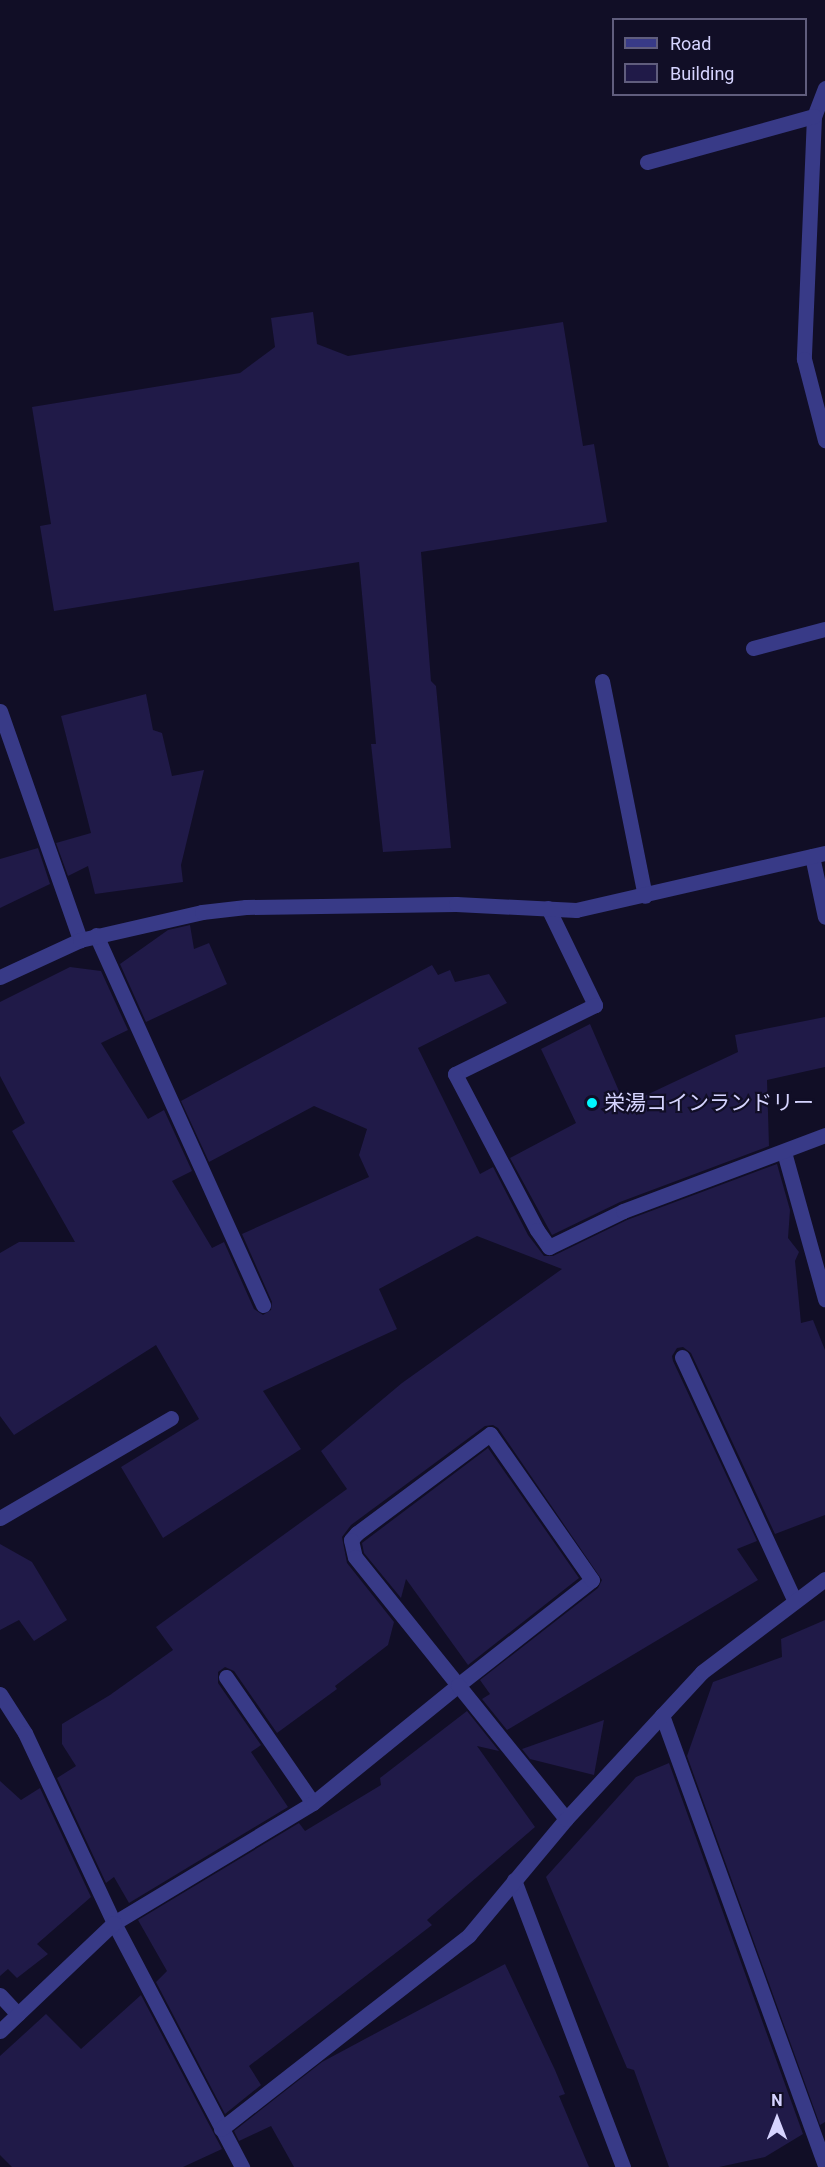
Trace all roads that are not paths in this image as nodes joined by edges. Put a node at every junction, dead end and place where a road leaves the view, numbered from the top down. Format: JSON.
{"nodes":[{"id":1,"x":825,"y":88,"type":"edge"},
{"id":2,"x":814,"y":116,"type":"junction"},
{"id":3,"x":647,"y":162,"type":"dead end"},
{"id":4,"x":825,"y":440,"type":"edge"},
{"id":5,"x":825,"y":629,"type":"edge"},
{"id":6,"x":753,"y":648,"type":"dead end"},
{"id":7,"x":602,"y":681,"type":"dead end"},
{"id":8,"x":0,"y":711,"type":"edge"},
{"id":9,"x":819,"y":855,"type":"edge"},
{"id":10,"x":645,"y":896,"type":"junction"},
{"id":11,"x":548,"y":909,"type":"junction"},
{"id":12,"x":825,"y":917,"type":"edge"},
{"id":13,"x":96,"y":935,"type":"junction"},
{"id":14,"x":80,"y":940,"type":"junction"},
{"id":15,"x":0,"y":977,"type":"edge"},
{"id":16,"x":825,"y":1135,"type":"edge"},
{"id":17,"x":783,"y":1152,"type":"junction"},
{"id":18,"x":825,"y":1299,"type":"edge"},
{"id":19,"x":263,"y":1305,"type":"dead end"},
{"id":20,"x":682,"y":1358,"type":"dead end"},
{"id":21,"x":171,"y":1418,"type":"dead end"},
{"id":22,"x":0,"y":1518,"type":"edge"},
{"id":23,"x":825,"y":1579,"type":"edge"},
{"id":24,"x":795,"y":1601,"type":"junction"},
{"id":25,"x":226,"y":1677,"type":"dead end"},
{"id":26,"x":458,"y":1685,"type":"junction"},
{"id":27,"x":0,"y":1694,"type":"edge"},
{"id":28,"x":662,"y":1715,"type":"junction"},
{"id":29,"x":313,"y":1803,"type":"junction"},
{"id":30,"x":567,"y":1819,"type":"junction"},
{"id":31,"x":514,"y":1880,"type":"junction"},
{"id":32,"x":114,"y":1923,"type":"junction"},
{"id":33,"x":0,"y":1995,"type":"edge"},
{"id":34,"x":18,"y":2014,"type":"junction"},
{"id":35,"x":0,"y":2031,"type":"edge"},
{"id":36,"x":221,"y":2129,"type":"junction"},
{"id":37,"x":825,"y":2166,"type":"edge"},
{"id":38,"x":242,"y":2167,"type":"edge"},
{"id":39,"x":624,"y":2167,"type":"edge"}],
"edges":[{"from":1,"to":2,"type":"street"},
{"from":2,"to":3,"type":"street"},
{"from":2,"to":4,"type":"street"},
{"from":5,"to":6,"type":"street"},
{"from":7,"to":10,"type":"street"},
{"from":8,"to":14,"type":"street"},
{"from":9,"to":10,"type":"street"},
{"from":9,"to":12,"type":"street"},
{"from":10,"to":11,"type":"street"},
{"from":11,"to":13,"type":"street"},
{"from":11,"to":17,"type":"street"},
{"from":13,"to":14,"type":"street"},
{"from":13,"to":19,"type":"street"},
{"from":14,"to":15,"type":"street"},
{"from":16,"to":17,"type":"street"},
{"from":17,"to":18,"type":"street"},
{"from":20,"to":24,"type":"street"},
{"from":21,"to":22,"type":"street"},
{"from":23,"to":24,"type":"street"},
{"from":24,"to":28,"type":"street"},
{"from":25,"to":29,"type":"street"},
{"from":26,"to":26,"type":"street"},
{"from":26,"to":29,"type":"street"},
{"from":26,"to":30,"type":"street"},
{"from":27,"to":32,"type":"street"},
{"from":28,"to":30,"type":"street"},
{"from":28,"to":37,"type":"street"},
{"from":29,"to":32,"type":"street"},
{"from":30,"to":31,"type":"street"},
{"from":31,"to":36,"type":"street"},
{"from":31,"to":39,"type":"street"},
{"from":32,"to":34,"type":"street"},
{"from":32,"to":36,"type":"street"},
{"from":33,"to":34,"type":"street"},
{"from":34,"to":35,"type":"street"},
{"from":36,"to":38,"type":"street"}]}
